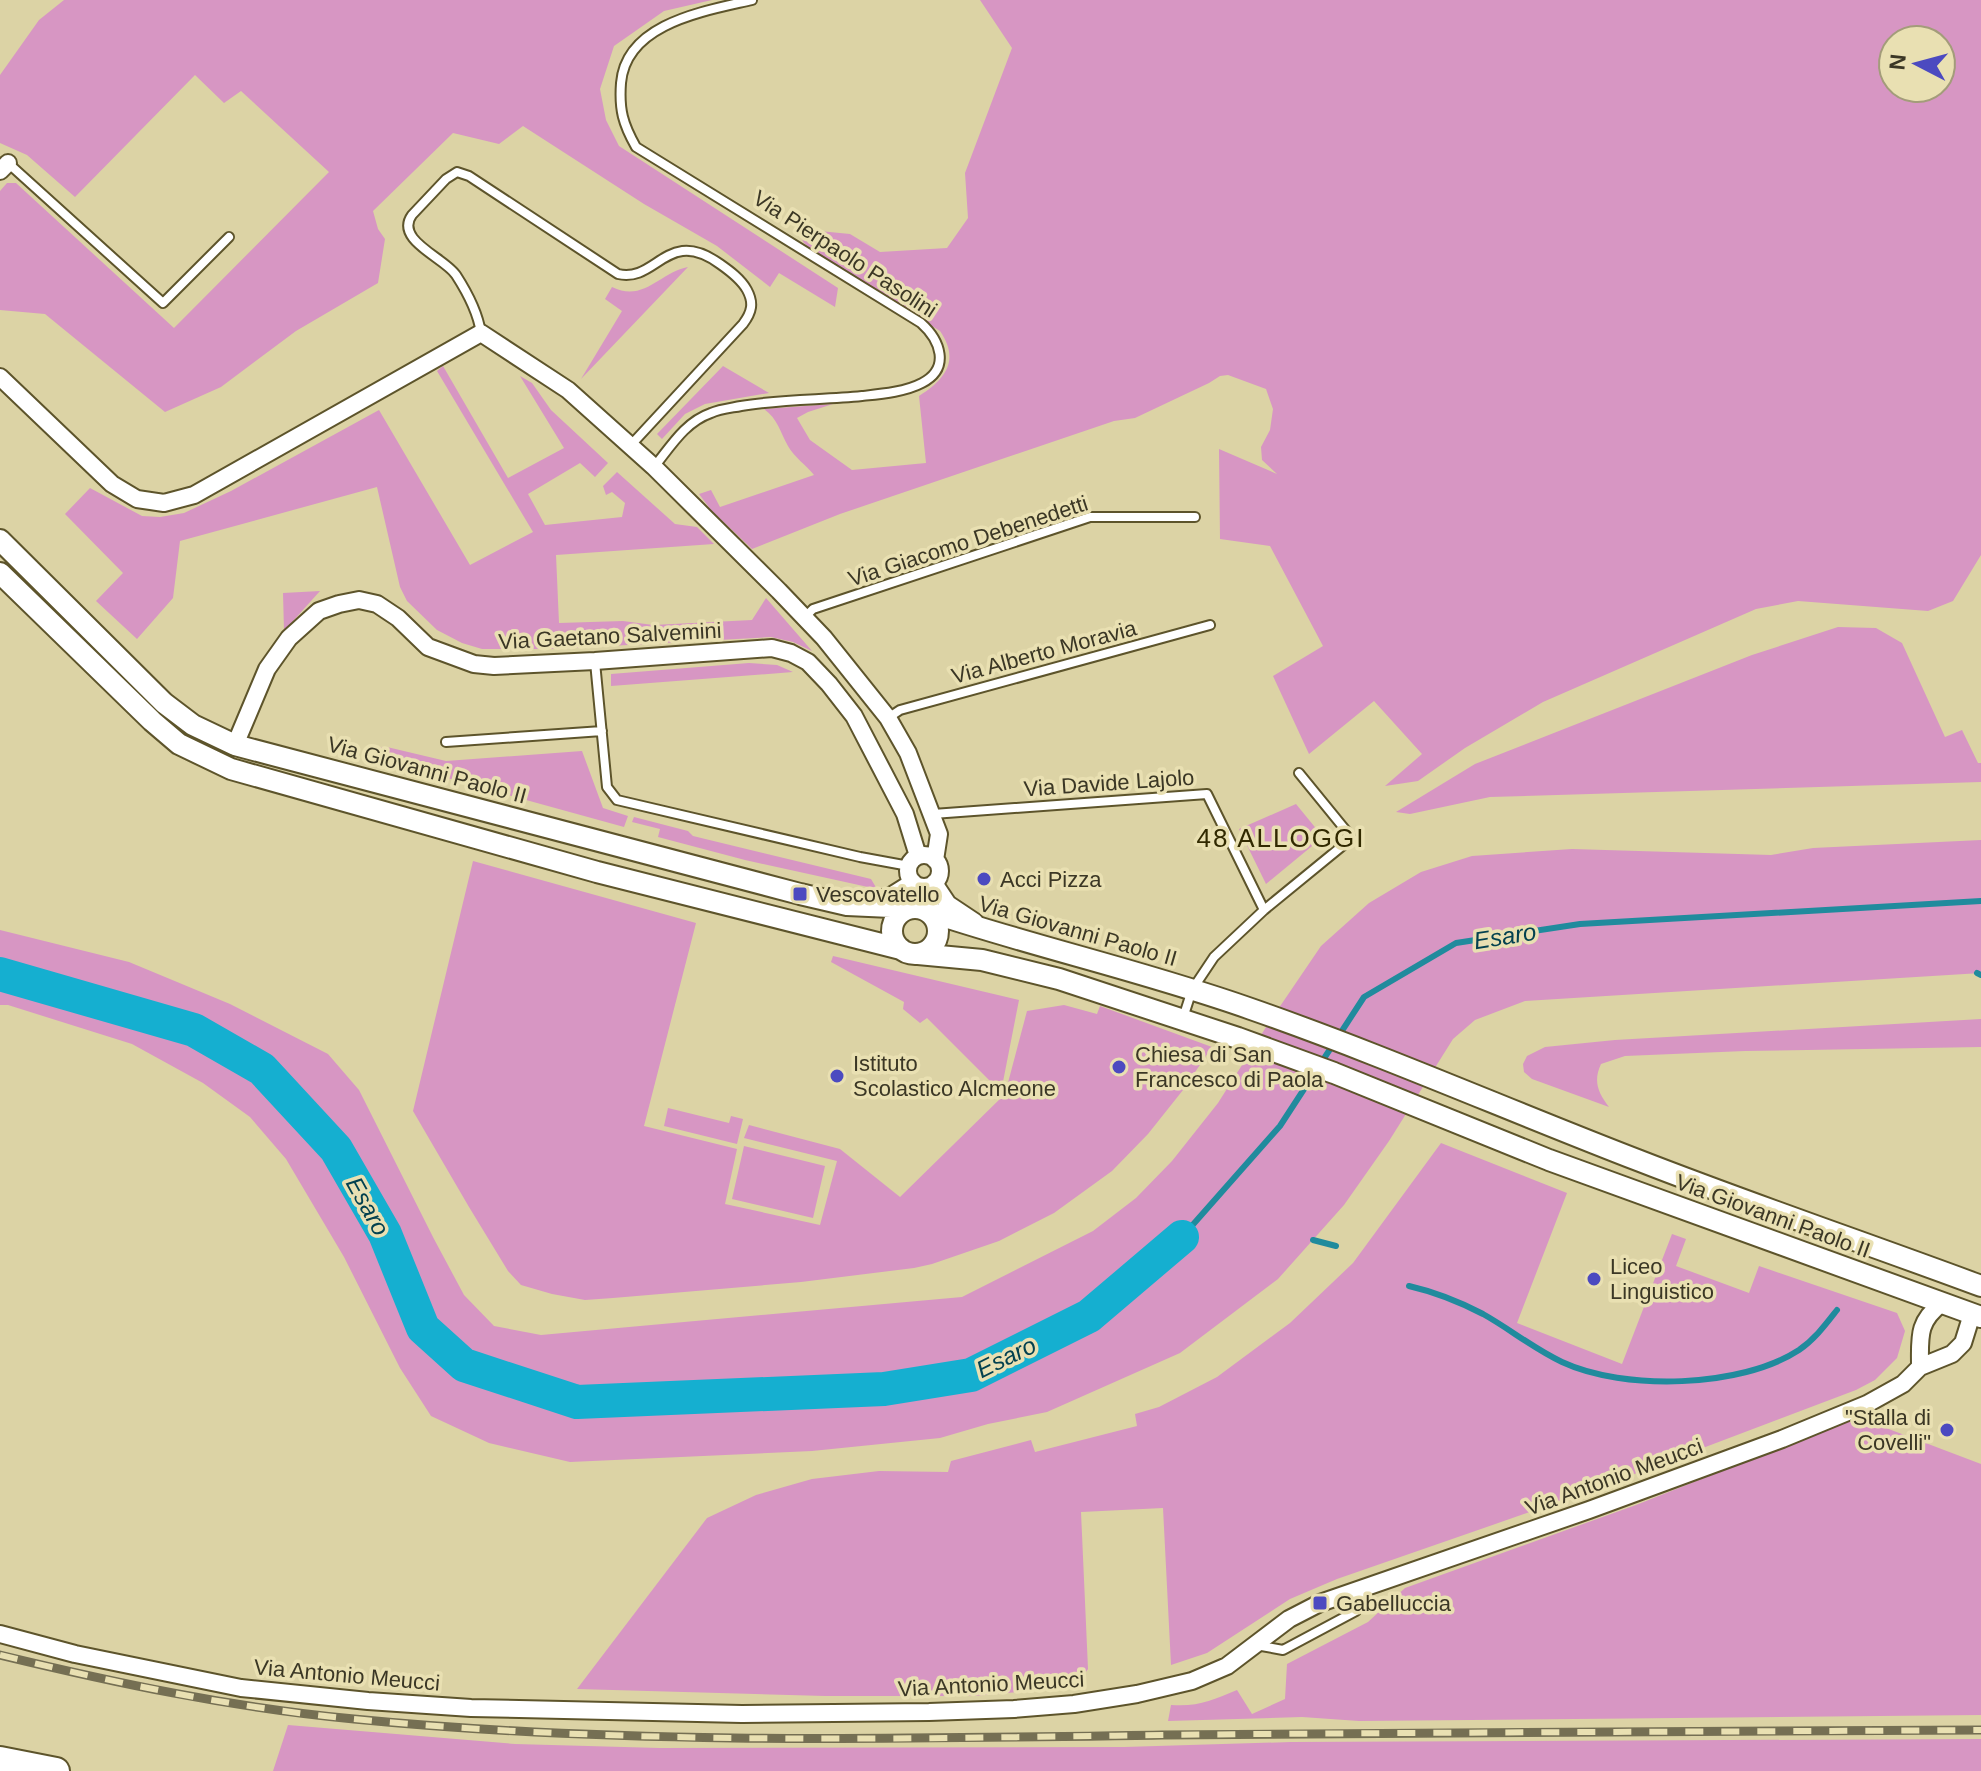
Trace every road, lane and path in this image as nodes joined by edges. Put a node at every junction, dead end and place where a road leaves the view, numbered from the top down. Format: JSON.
{"nodes":[{"id":1,"x":752,"y":0,"type":"edge"},
{"id":2,"x":4,"y":167,"type":"edge"},
{"id":3,"x":229,"y":237,"type":"dead end"},
{"id":4,"x":481,"y":333,"type":"junction"},
{"id":5,"x":0,"y":377,"type":"edge"},
{"id":6,"x":630,"y":446,"type":"junction"},
{"id":7,"x":654,"y":467,"type":"junction"},
{"id":8,"x":1195,"y":517,"type":"dead end"},
{"id":9,"x":0,"y":540,"type":"edge"},
{"id":10,"x":0,"y":573,"type":"edge"},
{"id":11,"x":804,"y":618,"type":"junction"},
{"id":12,"x":1210,"y":625,"type":"dead end"},
{"id":13,"x":595,"y":661,"type":"junction"},
{"id":14,"x":888,"y":718,"type":"junction"},
{"id":15,"x":602,"y":731,"type":"junction"},
{"id":16,"x":446,"y":742,"type":"dead end"},
{"id":17,"x":235,"y":745,"type":"junction"},
{"id":18,"x":1299,"y":773,"type":"dead end"},
{"id":19,"x":933,"y":814,"type":"junction"},
{"id":20,"x":935,"y":860,"type":"junction"},
{"id":21,"x":913,"y":868,"type":"junction"},
{"id":22,"x":934,"y":883,"type":"junction"},
{"id":23,"x":847,"y":905,"type":"junction"},
{"id":24,"x":920,"y":910,"type":"junction"},
{"id":25,"x":1264,"y":910,"type":"junction"},
{"id":26,"x":989,"y":932,"type":"junction"},
{"id":27,"x":910,"y":952,"type":"junction"},
{"id":28,"x":1192,"y":990,"type":"junction"},
{"id":29,"x":1182,"y":1020,"type":"junction"},
{"id":30,"x":1976,"y":1285,"type":"edge"},
{"id":31,"x":1963,"y":1310,"type":"edge"},
{"id":32,"x":1920,"y":1367,"type":"junction"},
{"id":33,"x":1365,"y":1587,"type":"junction"},
{"id":34,"x":0,"y":1634,"type":"edge"},
{"id":35,"x":1255,"y":1645,"type":"junction"},
{"id":36,"x":0,"y":1760,"type":"edge"},
{"id":37,"x":56,"y":1771,"type":"edge"}],
"edges":[{"from":1,"to":7,"type":"lane","name":"Via Pierpaolo Pasolini"},
{"from":2,"to":3,"type":"lane"},
{"from":4,"to":5,"type":"street"},
{"from":4,"to":6,"type":"street"},
{"from":4,"to":6,"type":"lane"},
{"from":6,"to":7,"type":"street"},
{"from":7,"to":11,"type":"street"},
{"from":8,"to":11,"type":"lane","name":"Via Giacomo Debenedetti"},
{"from":9,"to":17,"type":"street","name":"Via Giovanni Paolo II"},
{"from":10,"to":27,"type":"street"},
{"from":11,"to":14,"type":"street"},
{"from":12,"to":14,"type":"lane","name":"Via Alberto Moravia"},
{"from":13,"to":15,"type":"lane"},
{"from":13,"to":17,"type":"street","name":"Via Gaetano Salvemini"},
{"from":13,"to":21,"type":"street","name":"Via Gaetano Salvemini"},
{"from":14,"to":19,"type":"street"},
{"from":15,"to":16,"type":"lane"},
{"from":15,"to":21,"type":"lane"},
{"from":17,"to":23,"type":"street","name":"Via Giovanni Paolo II"},
{"from":18,"to":25,"type":"lane"},
{"from":19,"to":20,"type":"street"},
{"from":19,"to":25,"type":"lane","name":"Via Davide Lajolo"},
{"from":20,"to":21,"type":"street"},
{"from":20,"to":22,"type":"street"},
{"from":21,"to":22,"type":"street"},
{"from":21,"to":23,"type":"street"},
{"from":22,"to":26,"type":"street"},
{"from":23,"to":24,"type":"street","name":"Via Giovanni Paolo II"},
{"from":24,"to":26,"type":"street","name":"Via Giovanni Paolo II"},
{"from":24,"to":27,"type":"street"},
{"from":24,"to":27,"type":"street"},
{"from":25,"to":28,"type":"lane"},
{"from":26,"to":28,"type":"street","name":"Via Giovanni Paolo II"},
{"from":27,"to":29,"type":"street"},
{"from":28,"to":29,"type":"lane"},
{"from":28,"to":30,"type":"street","name":"Via Giovanni Paolo II"},
{"from":29,"to":31,"type":"street","name":"Via Giovanni Paolo II"},
{"from":30,"to":31,"type":"street"},
{"from":31,"to":32,"type":"street","name":"Via Antonio Meucci"},
{"from":31,"to":32,"type":"street"},
{"from":32,"to":33,"type":"street","name":"Via Antonio Meucci"},
{"from":33,"to":35,"type":"street","name":"Via Antonio Meucci"},
{"from":33,"to":35,"type":"lane"},
{"from":34,"to":35,"type":"street","name":"Via Antonio Meucci"},
{"from":36,"to":37,"type":"main road"}]}
